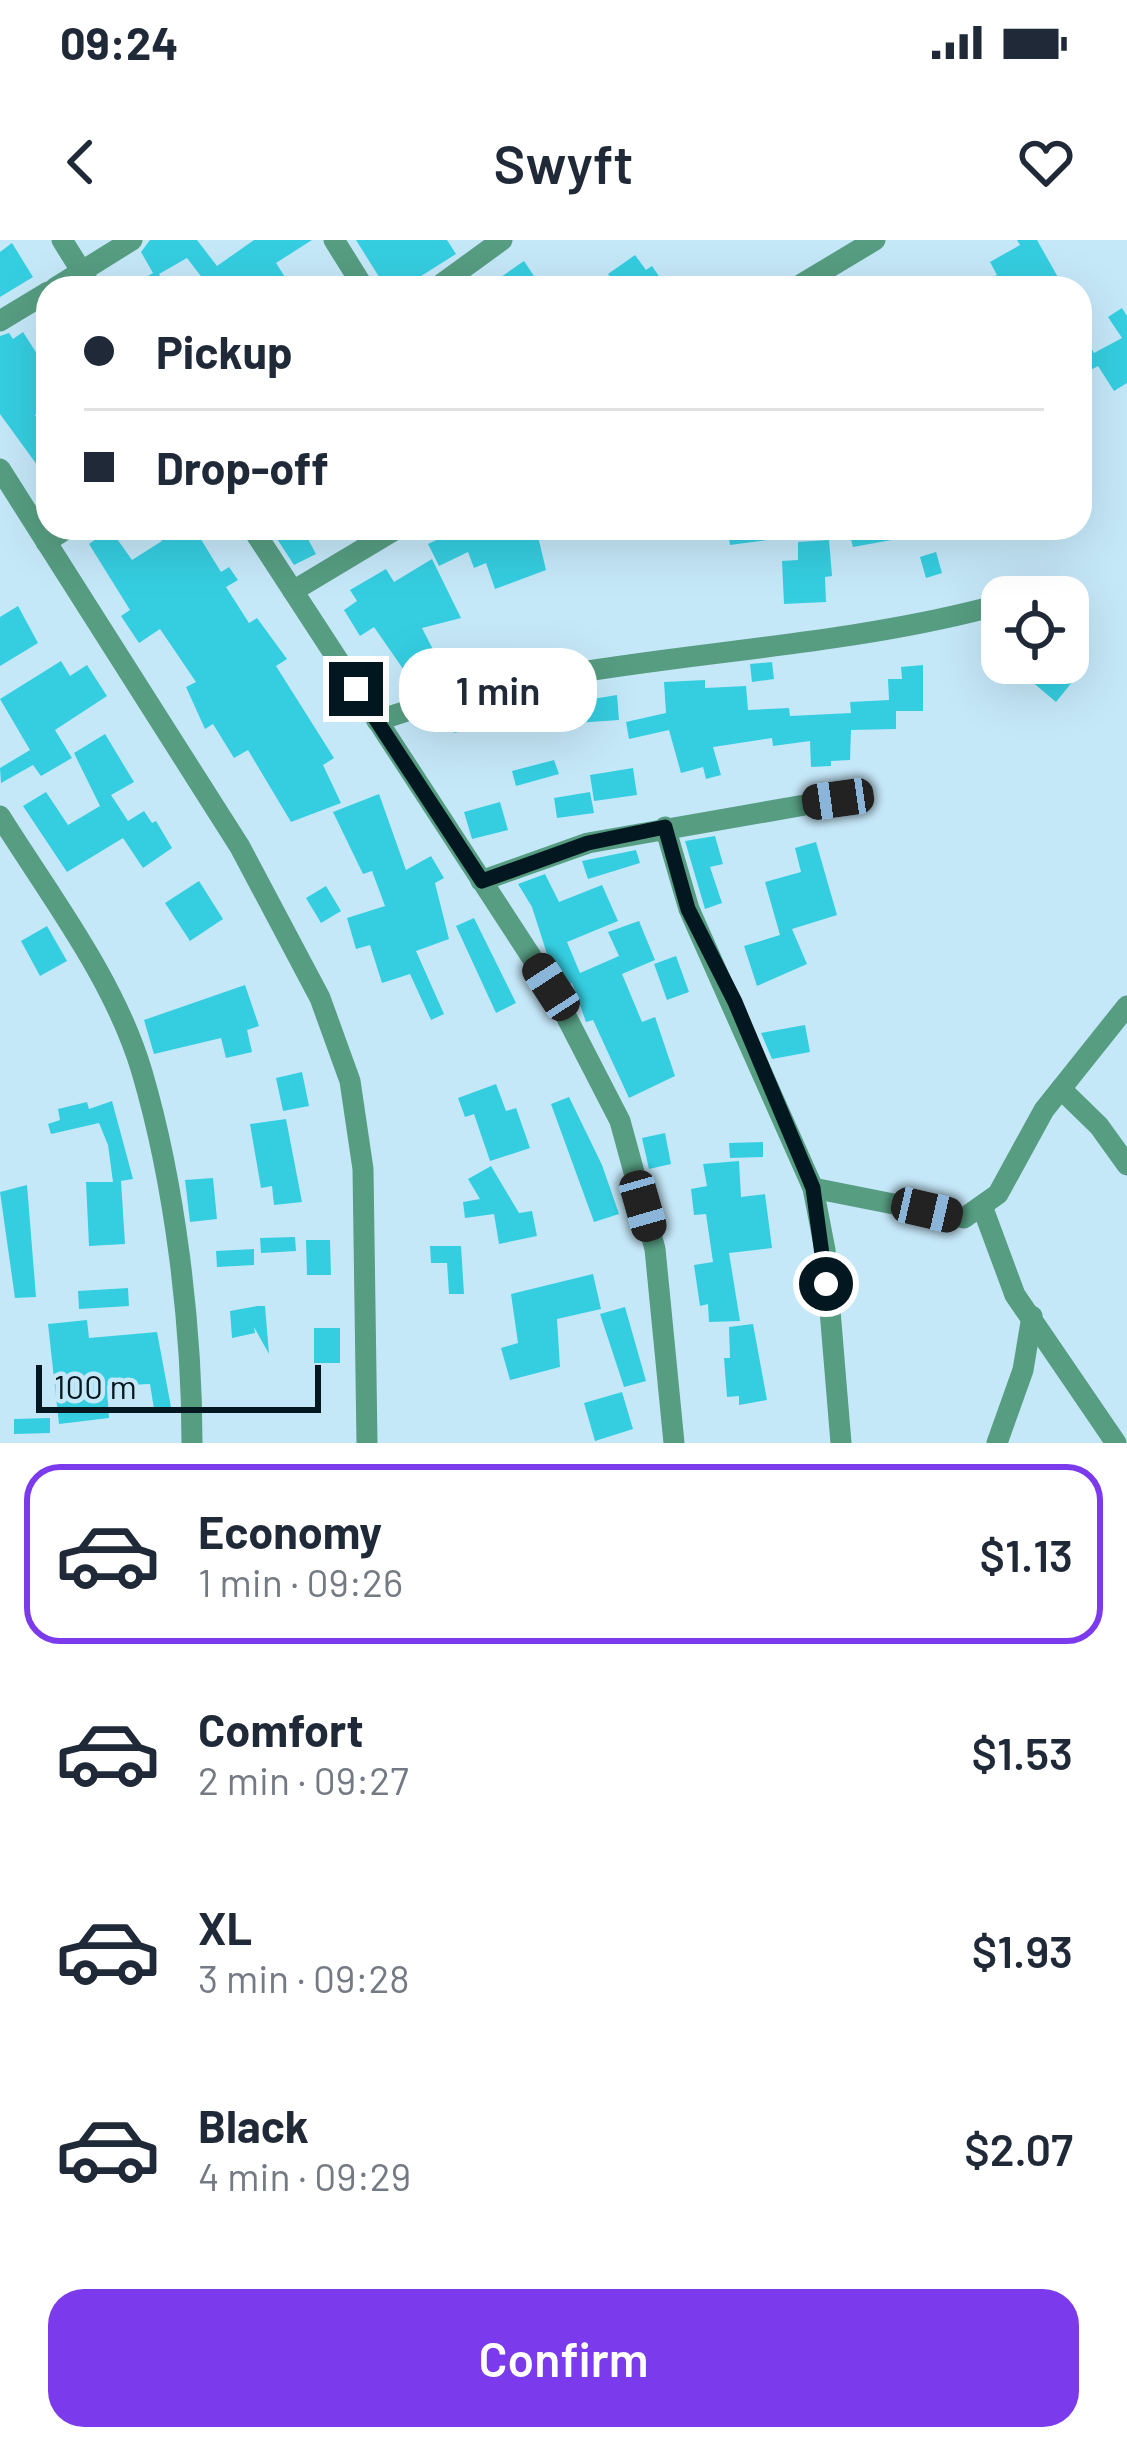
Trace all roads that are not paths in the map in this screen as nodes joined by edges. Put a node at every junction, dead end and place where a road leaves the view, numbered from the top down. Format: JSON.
{"nodes":[{"id":1,"x":62,"y":240,"type":"edge"},
{"id":2,"x":132,"y":240,"type":"edge"},
{"id":3,"x":334,"y":240,"type":"edge"},
{"id":4,"x":502,"y":240,"type":"edge"},
{"id":5,"x":874,"y":240,"type":"edge"},
{"id":6,"x":84,"y":276,"type":"edge"},
{"id":7,"x":92,"y":276,"type":"edge"},
{"id":8,"x":356,"y":276,"type":"edge"},
{"id":9,"x":452,"y":276,"type":"edge"},
{"id":10,"x":815,"y":276,"type":"edge"},
{"id":11,"x":36,"y":299,"type":"edge"},
{"id":12,"x":0,"y":321,"type":"edge"},
{"id":13,"x":1,"y":472,"type":"edge"},
{"id":14,"x":36,"y":526,"type":"edge"},
{"id":15,"x":49,"y":540,"type":"edge"},
{"id":16,"x":260,"y":540,"type":"edge"},
{"id":17,"x":378,"y":540,"type":"edge"},
{"id":18,"x":46,"y":542,"type":"joint"},
{"id":19,"x":293,"y":591,"type":"junction"},
{"id":20,"x":981,"y":610,"type":"edge"},
{"id":21,"x":377,"y":721,"type":"junction"},
{"id":22,"x":838,"y":799,"type":"dead end"},
{"id":23,"x":0,"y":816,"type":"edge"},
{"id":24,"x":665,"y":827,"type":"junction"},
{"id":25,"x":482,"y":881,"type":"junction"},
{"id":26,"x":1127,"y":1006,"type":"edge"},
{"id":27,"x":1061,"y":1089,"type":"junction"},
{"id":28,"x":1127,"y":1165,"type":"edge"},
{"id":29,"x":813,"y":1188,"type":"junction"},
{"id":30,"x":982,"y":1206,"type":"junction"},
{"id":31,"x":1032,"y":1316,"type":"junction"},
{"id":32,"x":193,"y":1443,"type":"edge"},
{"id":33,"x":367,"y":1443,"type":"edge"},
{"id":34,"x":674,"y":1443,"type":"edge"},
{"id":35,"x":842,"y":1443,"type":"edge"},
{"id":36,"x":997,"y":1443,"type":"edge"},
{"id":37,"x":1116,"y":1443,"type":"edge"}],
"edges":[{"from":1,"to":6,"type":"street"},
{"from":2,"to":7,"type":"street"},
{"from":3,"to":8,"type":"street"},
{"from":4,"to":9,"type":"street"},
{"from":5,"to":10,"type":"street"},
{"from":11,"to":12,"type":"street"},
{"from":13,"to":14,"type":"street"},
{"from":15,"to":18,"type":"street"},
{"from":16,"to":19,"type":"street"},
{"from":17,"to":19,"type":"street"},
{"from":18,"to":33,"type":"street"},
{"from":19,"to":21,"type":"street"},
{"from":20,"to":21,"type":"street"},
{"from":21,"to":25,"type":"street"},
{"from":22,"to":24,"type":"street"},
{"from":23,"to":32,"type":"street"},
{"from":24,"to":25,"type":"street"},
{"from":24,"to":29,"type":"street"},
{"from":25,"to":34,"type":"street"},
{"from":26,"to":27,"type":"street"},
{"from":27,"to":28,"type":"street"},
{"from":27,"to":30,"type":"street"},
{"from":29,"to":30,"type":"street"},
{"from":29,"to":35,"type":"street"},
{"from":30,"to":31,"type":"street"},
{"from":31,"to":36,"type":"street"},
{"from":31,"to":37,"type":"street"}]}
